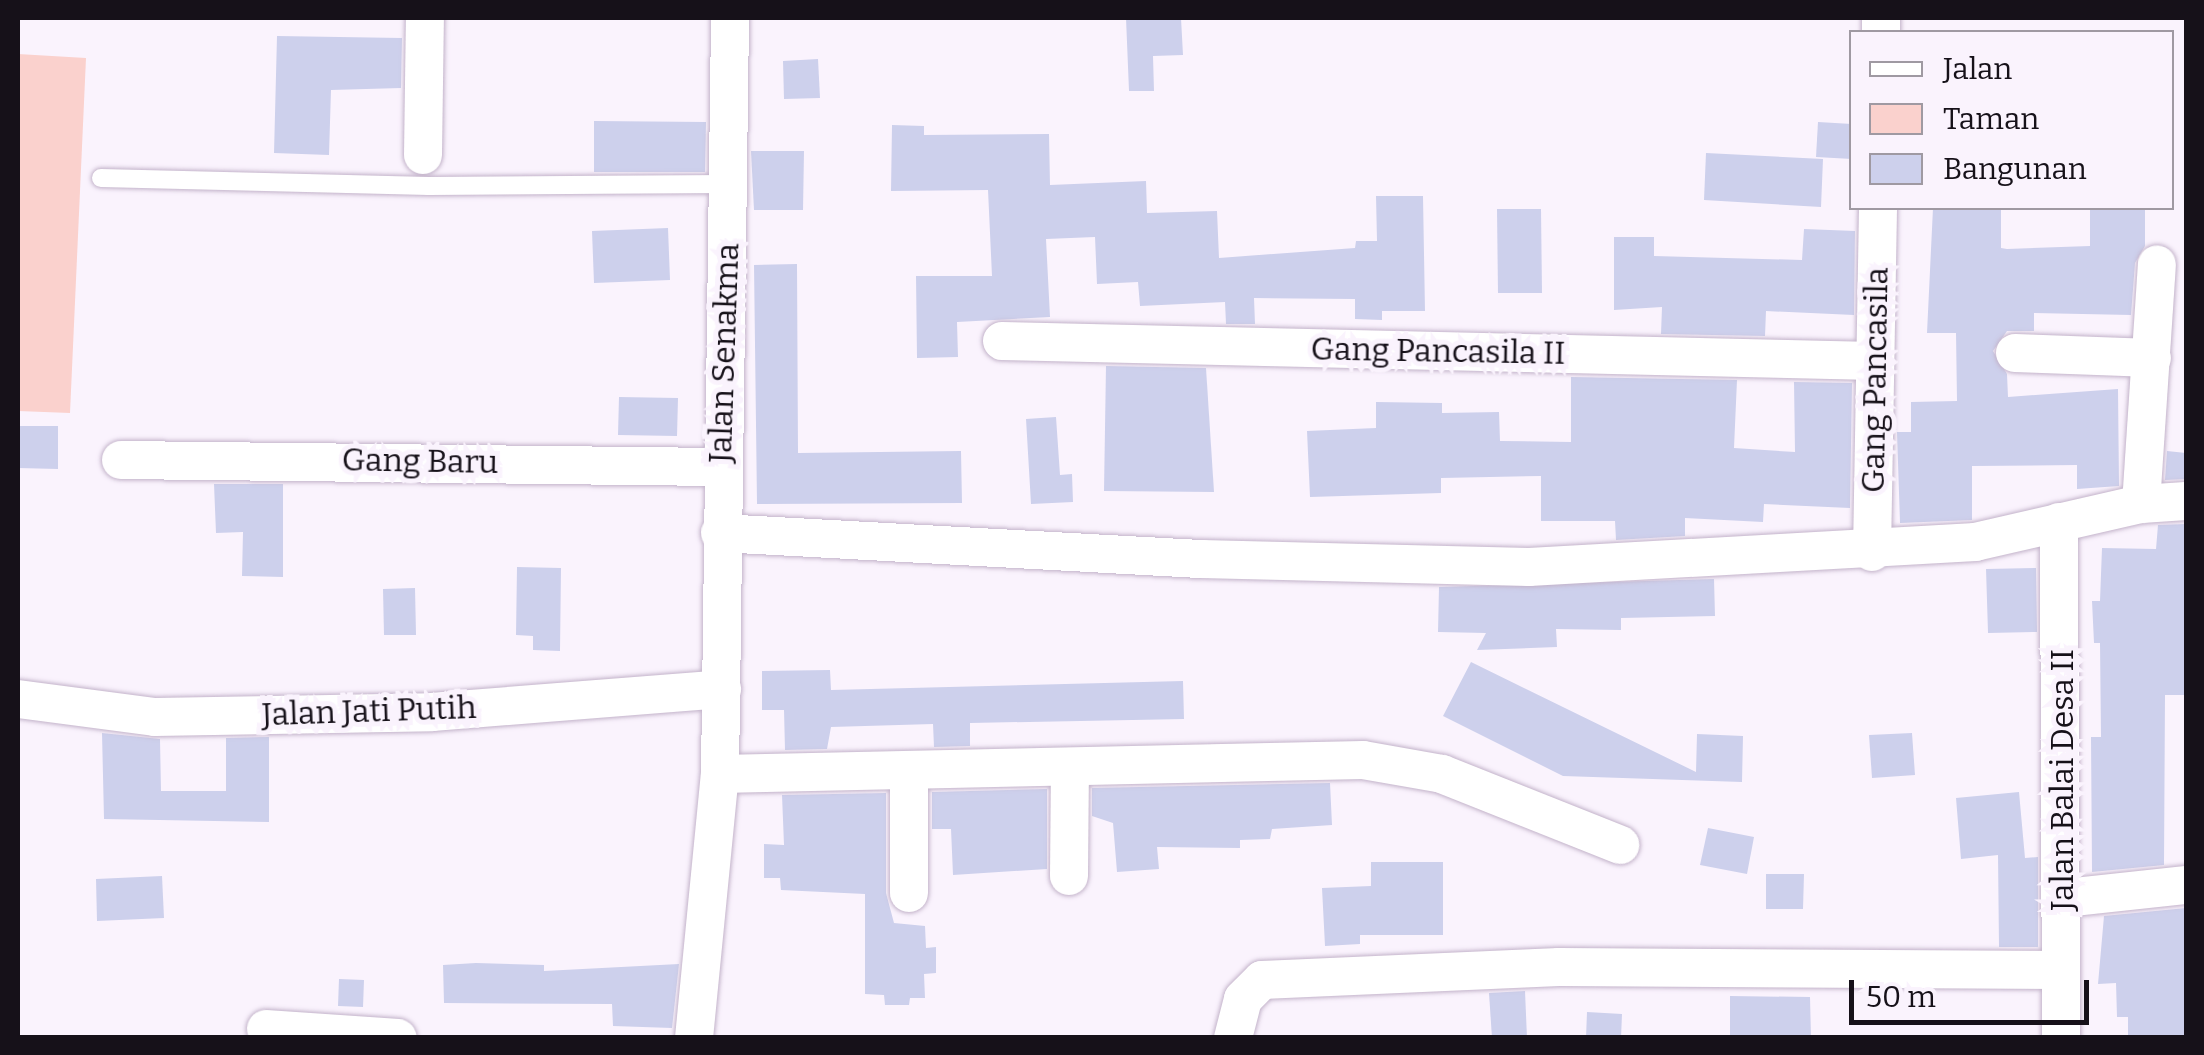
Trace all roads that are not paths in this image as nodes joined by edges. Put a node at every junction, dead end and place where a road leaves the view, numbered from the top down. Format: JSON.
{"nodes":[{"id":1,"x":425,"y":18,"type":"edge"},
{"id":2,"x":730,"y":18,"type":"edge"},
{"id":3,"x":423,"y":155,"type":"dead end"},
{"id":4,"x":102,"y":178,"type":"dead end"},
{"id":5,"x":732,"y":184,"type":"junction"},
{"id":6,"x":1878,"y":210,"type":"edge"},
{"id":7,"x":2157,"y":265,"type":"dead end"},
{"id":8,"x":1002,"y":341,"type":"dead end"},
{"id":9,"x":2015,"y":353,"type":"dead end"},
{"id":10,"x":2152,"y":358,"type":"junction"},
{"id":11,"x":1875,"y":361,"type":"junction"},
{"id":12,"x":121,"y":460,"type":"dead end"},
{"id":13,"x":719,"y":467,"type":"junction"},
{"id":14,"x":2186,"y":501,"type":"edge"},
{"id":15,"x":2141,"y":504,"type":"junction"},
{"id":16,"x":2059,"y":522,"type":"junction"},
{"id":17,"x":720,"y":533,"type":"junction"},
{"id":18,"x":1872,"y":552,"type":"junction"},
{"id":19,"x":722,"y":688,"type":"junction"},
{"id":20,"x":18,"y":699,"type":"edge"},
{"id":21,"x":1070,"y":769,"type":"junction"},
{"id":22,"x":910,"y":773,"type":"junction"},
{"id":23,"x":720,"y":774,"type":"junction"},
{"id":24,"x":1620,"y":845,"type":"dead end"},
{"id":25,"x":1069,"y":876,"type":"dead end"},
{"id":26,"x":2186,"y":885,"type":"edge"},
{"id":27,"x":910,"y":893,"type":"dead end"},
{"id":28,"x":2064,"y":898,"type":"junction"},
{"id":29,"x":2060,"y":970,"type":"junction"},
{"id":30,"x":266,"y":1029,"type":"dead end"},
{"id":31,"x":398,"y":1038,"type":"edge"},
{"id":32,"x":694,"y":1038,"type":"edge"},
{"id":33,"x":1233,"y":1038,"type":"edge"},
{"id":34,"x":2061,"y":1038,"type":"edge"}],
"edges":[{"from":1,"to":3,"type":"street"},
{"from":2,"to":5,"type":"street","name":"Jalan Senakma"},
{"from":4,"to":5,"type":"lane"},
{"from":5,"to":13,"type":"street","name":"Jalan Senakma"},
{"from":6,"to":11,"type":"street","name":"Gang Pancasila"},
{"from":7,"to":10,"type":"street"},
{"from":8,"to":11,"type":"street","name":"Gang Pancasila II"},
{"from":9,"to":10,"type":"street"},
{"from":10,"to":15,"type":"street"},
{"from":11,"to":18,"type":"street","name":"Gang Pancasila"},
{"from":12,"to":13,"type":"street","name":"Gang Baru"},
{"from":13,"to":17,"type":"street","name":"Jalan Senakma"},
{"from":14,"to":15,"type":"street"},
{"from":15,"to":16,"type":"street"},
{"from":16,"to":18,"type":"street"},
{"from":16,"to":28,"type":"street","name":"Jalan Balai Desa II"},
{"from":17,"to":18,"type":"street"},
{"from":17,"to":19,"type":"street","name":"Jalan Senakma"},
{"from":19,"to":20,"type":"street","name":"Jalan Jati Putih"},
{"from":19,"to":23,"type":"street","name":"Jalan Senakma"},
{"from":21,"to":22,"type":"street"},
{"from":21,"to":24,"type":"street"},
{"from":21,"to":25,"type":"street"},
{"from":22,"to":23,"type":"street"},
{"from":22,"to":27,"type":"street"},
{"from":23,"to":32,"type":"street","name":"Jalan Senakma"},
{"from":26,"to":28,"type":"street"},
{"from":28,"to":29,"type":"street","name":"Jalan Balai Desa II"},
{"from":29,"to":33,"type":"street"},
{"from":29,"to":34,"type":"street","name":"Jalan Balai Desa II"},
{"from":30,"to":31,"type":"street"}]}
